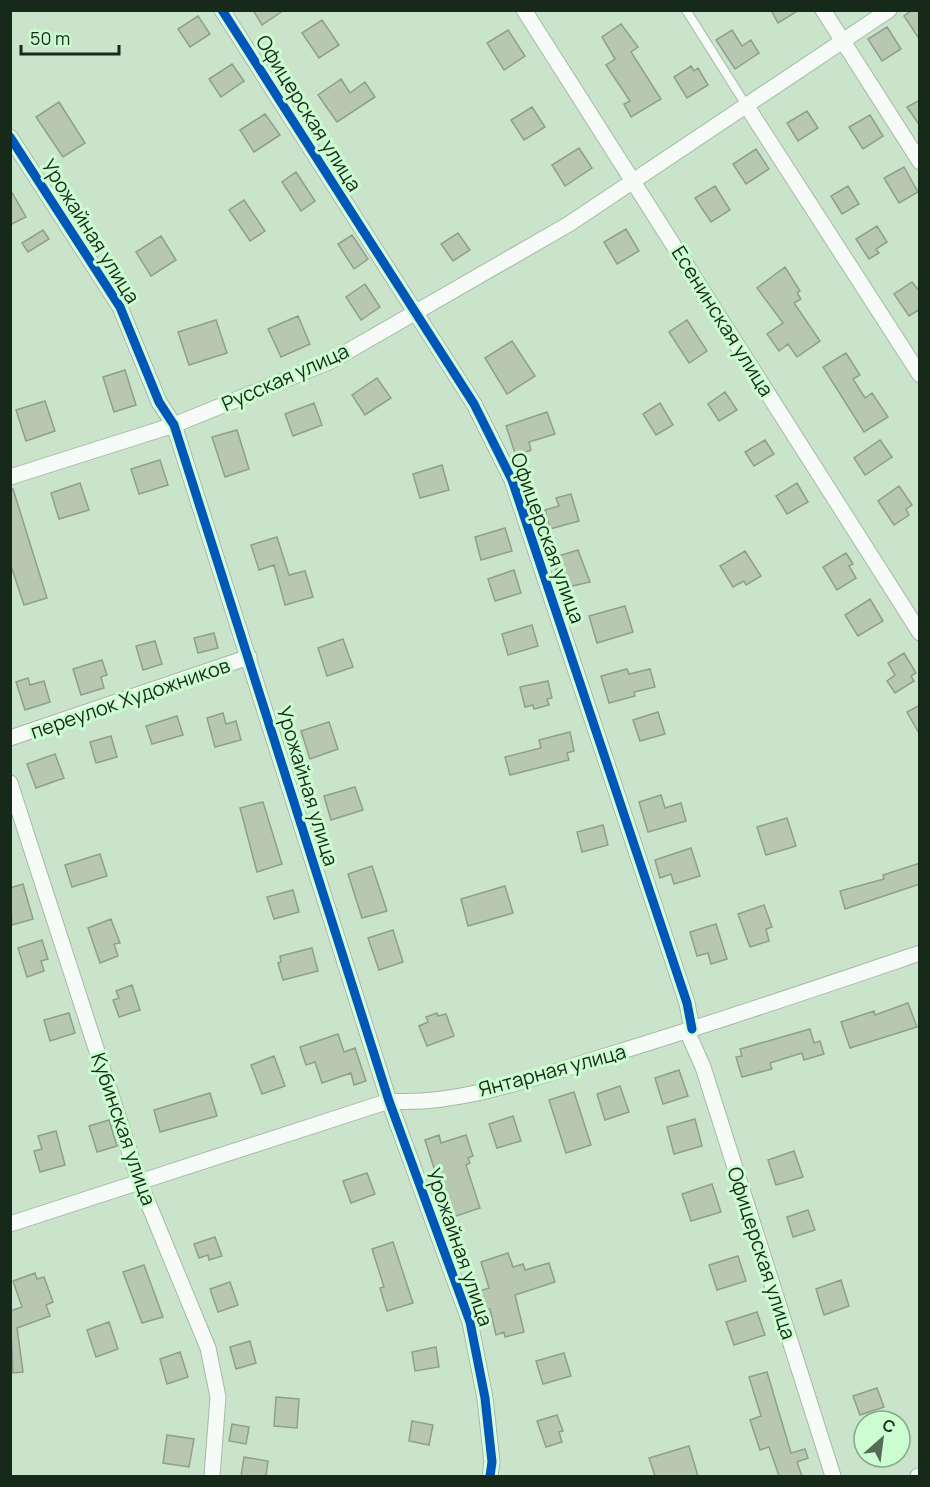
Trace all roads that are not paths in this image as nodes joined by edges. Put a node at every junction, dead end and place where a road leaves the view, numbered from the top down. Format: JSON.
{"nodes":[{"id":1,"x":222,"y":10,"type":"edge"},
{"id":2,"x":524,"y":10,"type":"edge"},
{"id":3,"x":686,"y":10,"type":"edge"},
{"id":4,"x":823,"y":10,"type":"edge"},
{"id":5,"x":889,"y":10,"type":"edge"},
{"id":6,"x":843,"y":41,"type":"junction"},
{"id":7,"x":747,"y":105,"type":"junction"},
{"id":8,"x":10,"y":137,"type":"edge"},
{"id":9,"x":920,"y":162,"type":"edge"},
{"id":10,"x":634,"y":181,"type":"junction"},
{"id":11,"x":414,"y":314,"type":"junction"},
{"id":12,"x":920,"y":375,"type":"edge"},
{"id":13,"x":174,"y":425,"type":"junction"},
{"id":14,"x":10,"y":477,"type":"edge"},
{"id":15,"x":920,"y":633,"type":"edge"},
{"id":16,"x":249,"y":657,"type":"junction"},
{"id":17,"x":10,"y":738,"type":"edge"},
{"id":18,"x":10,"y":783,"type":"edge"},
{"id":19,"x":920,"y":953,"type":"edge"},
{"id":20,"x":690,"y":1030,"type":"junction"},
{"id":21,"x":389,"y":1101,"type":"junction"},
{"id":22,"x":139,"y":1181,"type":"junction"},
{"id":23,"x":10,"y":1224,"type":"edge"},
{"id":24,"x":212,"y":1476,"type":"edge"},
{"id":25,"x":490,"y":1476,"type":"edge"},
{"id":26,"x":833,"y":1476,"type":"edge"}],
"edges":[{"from":1,"to":11,"type":"street","name":"Офицерская улица"},
{"from":2,"to":10,"type":"street","name":"Есенинская улица"},
{"from":3,"to":7,"type":"lane"},
{"from":4,"to":6,"type":"street"},
{"from":5,"to":6,"type":"street","name":"Русская улица"},
{"from":6,"to":7,"type":"street","name":"Русская улица"},
{"from":6,"to":9,"type":"street"},
{"from":7,"to":10,"type":"street","name":"Русская улица"},
{"from":7,"to":12,"type":"street"},
{"from":8,"to":13,"type":"street","name":"Урожайная улица"},
{"from":10,"to":11,"type":"street","name":"Русская улица"},
{"from":10,"to":15,"type":"street","name":"Есенинская улица"},
{"from":11,"to":13,"type":"street","name":"Русская улица"},
{"from":11,"to":20,"type":"street","name":"Офицерская улица"},
{"from":13,"to":14,"type":"street","name":"Русская улица"},
{"from":13,"to":16,"type":"street","name":"Урожайная улица"},
{"from":16,"to":17,"type":"street","name":"переулок Художников"},
{"from":16,"to":21,"type":"street","name":"Урожайная улица"},
{"from":18,"to":22,"type":"street","name":"Кубинская улица"},
{"from":19,"to":20,"type":"street","name":"Янтарная улица"},
{"from":20,"to":21,"type":"street","name":"Янтарная улица"},
{"from":20,"to":26,"type":"street","name":"Офицерская улица"},
{"from":21,"to":22,"type":"street","name":"Янтарная улица"},
{"from":21,"to":25,"type":"street","name":"Урожайная улица"},
{"from":22,"to":23,"type":"street","name":"Янтарная улица"},
{"from":22,"to":24,"type":"street","name":"Кубинская улица"}]}
